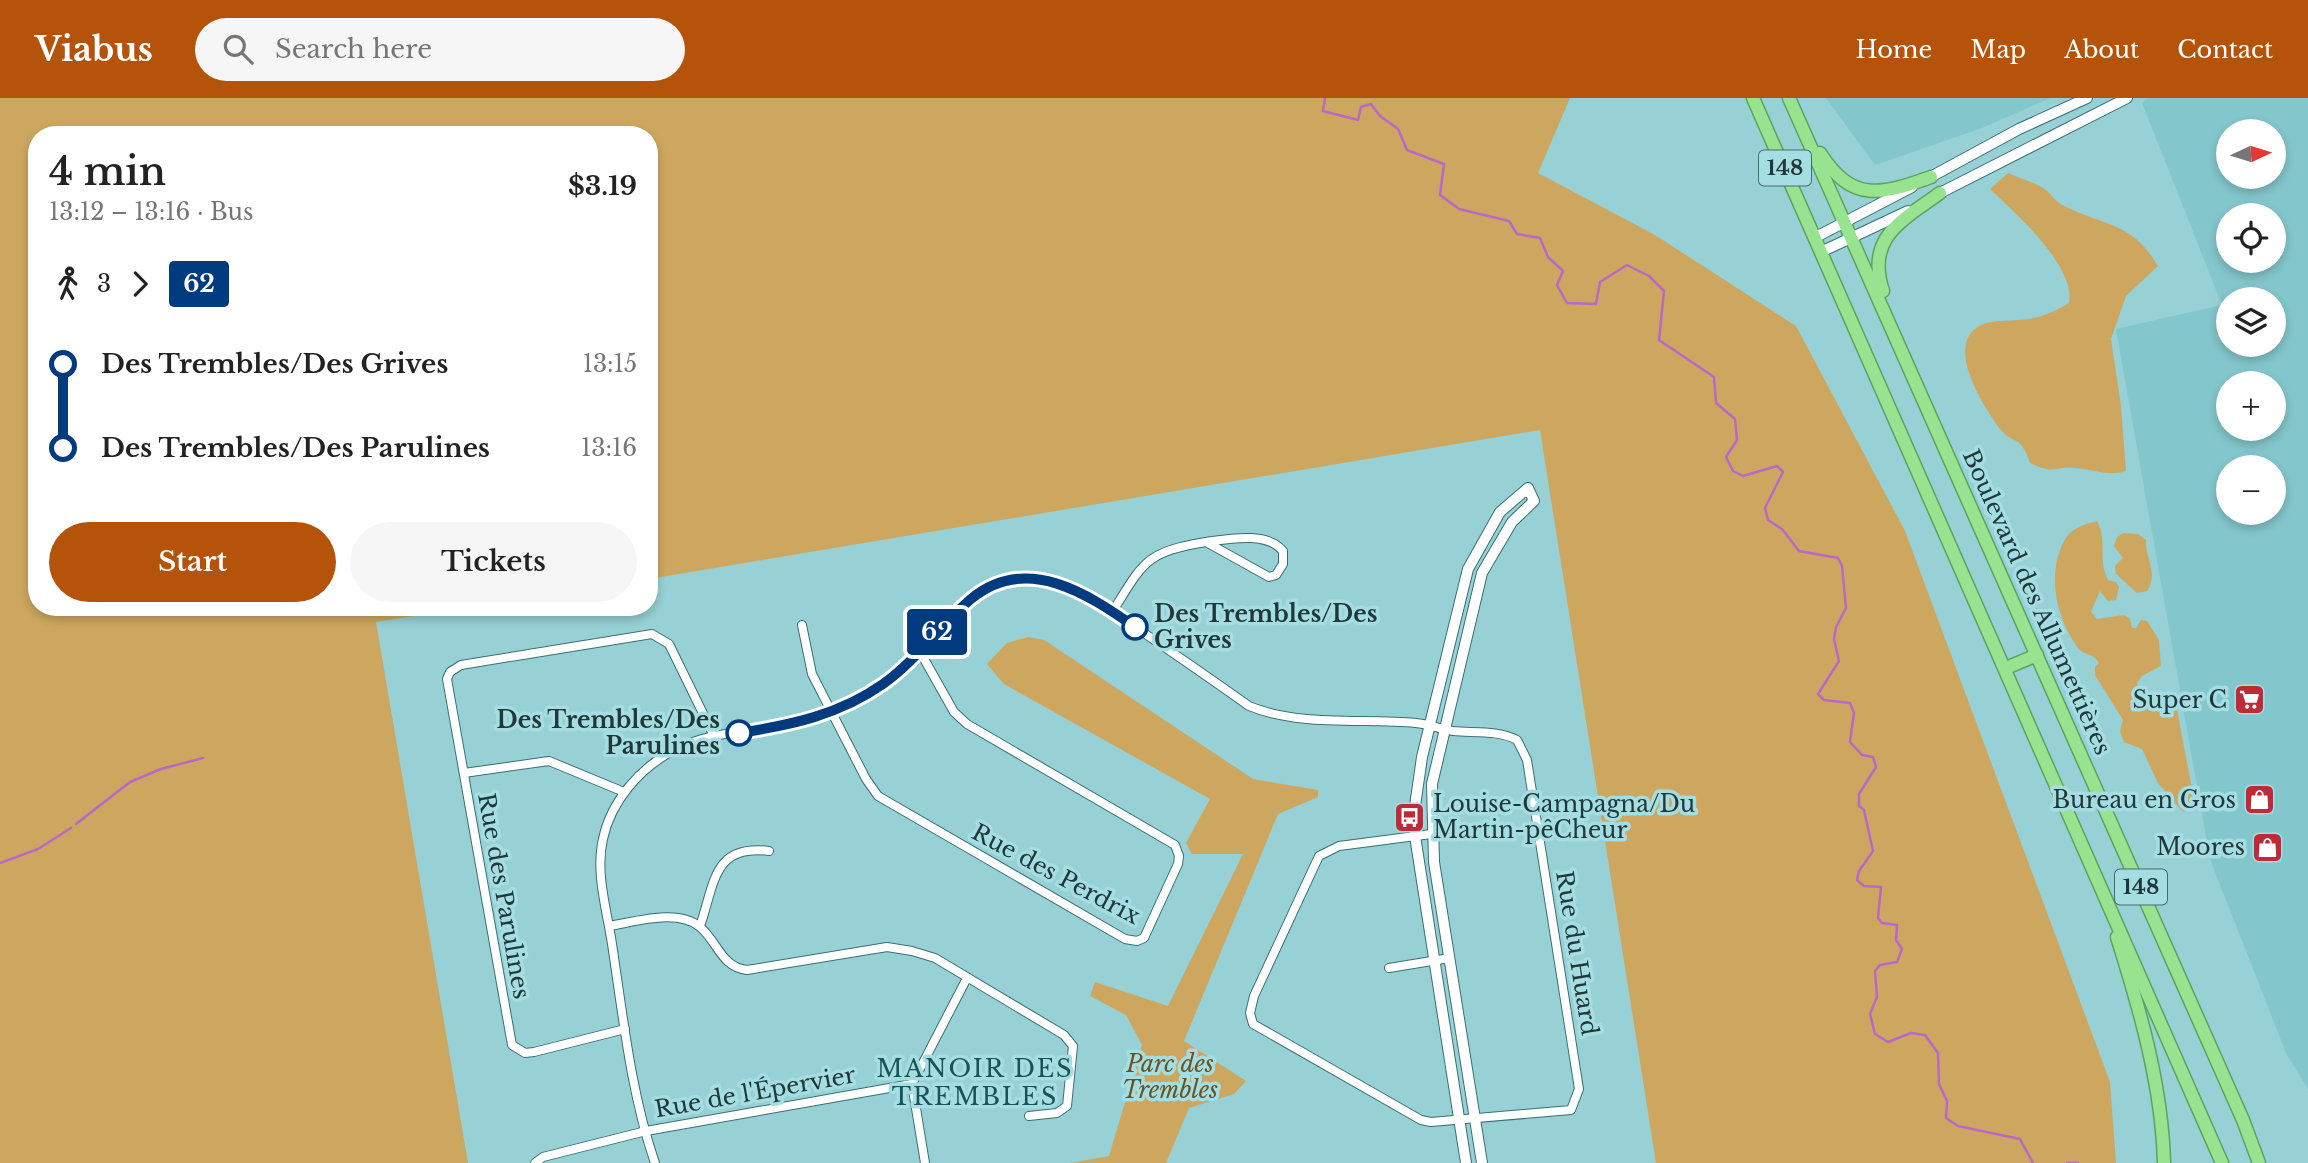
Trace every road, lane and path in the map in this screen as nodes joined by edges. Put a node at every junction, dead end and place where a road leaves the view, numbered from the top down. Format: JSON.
{"nodes":[{"id":1,"x":1753,"y":98,"type":"edge"},
{"id":2,"x":1789,"y":98,"type":"edge"},
{"id":3,"x":2087,"y":98,"type":"edge"},
{"id":4,"x":2126,"y":98,"type":"edge"},
{"id":5,"x":1799,"y":121,"type":"junction"},
{"id":6,"x":1930,"y":177,"type":"junction"},
{"id":7,"x":1940,"y":193,"type":"junction"},
{"id":8,"x":1845,"y":224,"type":"junction"},
{"id":9,"x":1816,"y":237,"type":"junction"},
{"id":10,"x":1851,"y":239,"type":"junction"},
{"id":11,"x":1823,"y":251,"type":"junction"},
{"id":12,"x":1904,"y":354,"type":"junction"},
{"id":13,"x":1206,"y":542,"type":"junction"},
{"id":14,"x":1113,"y":611,"type":"junction"},
{"id":15,"x":802,"y":625,"type":"dead end"},
{"id":16,"x":919,"y":650,"type":"junction"},
{"id":17,"x":2037,"y":655,"type":"junction"},
{"id":18,"x":2006,"y":668,"type":"junction"},
{"id":19,"x":833,"y":712,"type":"junction"},
{"id":20,"x":1429,"y":727,"type":"junction"},
{"id":21,"x":1444,"y":729,"type":"junction"},
{"id":22,"x":714,"y":736,"type":"junction"},
{"id":23,"x":2040,"y":746,"type":"junction"},
{"id":24,"x":464,"y":773,"type":"junction"},
{"id":25,"x":624,"y":792,"type":"junction"},
{"id":26,"x":1432,"y":834,"type":"junction"},
{"id":27,"x":1415,"y":836,"type":"junction"},
{"id":28,"x":769,"y":851,"type":"dead end"},
{"id":29,"x":609,"y":926,"type":"junction"},
{"id":30,"x":700,"y":926,"type":"junction"},
{"id":31,"x":1450,"y":958,"type":"junction"},
{"id":32,"x":1434,"y":960,"type":"junction"},
{"id":33,"x":1389,"y":968,"type":"dead end"},
{"id":34,"x":967,"y":978,"type":"junction"},
{"id":35,"x":625,"y":1029,"type":"junction"},
{"id":36,"x":912,"y":1084,"type":"junction"},
{"id":37,"x":1029,"y":1116,"type":"dead end"},
{"id":38,"x":1475,"y":1118,"type":"junction"},
{"id":39,"x":1460,"y":1119,"type":"junction"},
{"id":40,"x":646,"y":1131,"type":"junction"},
{"id":41,"x":535,"y":1163,"type":"edge"},
{"id":42,"x":655,"y":1163,"type":"edge"},
{"id":43,"x":925,"y":1163,"type":"edge"},
{"id":44,"x":1466,"y":1163,"type":"edge"},
{"id":45,"x":1482,"y":1163,"type":"edge"},
{"id":46,"x":2164,"y":1163,"type":"edge"},
{"id":47,"x":2222,"y":1163,"type":"edge"},
{"id":48,"x":2260,"y":1163,"type":"edge"}],
"edges":[{"from":1,"to":9,"type":"highway","number":"148"},
{"from":2,"to":5,"type":"highway","name":"Boulevard des Allumettières","number":"148"},
{"from":3,"to":6,"type":"street"},
{"from":4,"to":7,"type":"street"},
{"from":5,"to":6,"type":"highway"},
{"from":5,"to":8,"type":"highway","name":"Boulevard des Allumettières","number":"148"},
{"from":6,"to":8,"type":"street"},
{"from":7,"to":10,"type":"street"},
{"from":7,"to":12,"type":"highway"},
{"from":8,"to":9,"type":"street"},
{"from":8,"to":10,"type":"highway","name":"Boulevard des Allumettières","number":"148"},
{"from":9,"to":11,"type":"highway","number":"148"},
{"from":10,"to":11,"type":"street"},
{"from":10,"to":12,"type":"highway","name":"Boulevard des Allumettières","number":"148"},
{"from":11,"to":18,"type":"highway","number":"148"},
{"from":12,"to":17,"type":"highway","name":"Boulevard des Allumettières","number":"148"},
{"from":13,"to":13,"type":"street"},
{"from":13,"to":14,"type":"street"},
{"from":14,"to":16,"type":"street"},
{"from":14,"to":20,"type":"street"},
{"from":15,"to":19,"type":"street"},
{"from":16,"to":19,"type":"street"},
{"from":16,"to":19,"type":"street","name":"Rue des Perdrix"},
{"from":17,"to":18,"type":"highway"},
{"from":17,"to":48,"type":"highway","name":"Boulevard des Allumettières","number":"148"},
{"from":18,"to":23,"type":"highway","number":"148"},
{"from":19,"to":22,"type":"street"},
{"from":20,"to":21,"type":"street"},
{"from":20,"to":21,"type":"street"},
{"from":20,"to":27,"type":"street"},
{"from":21,"to":26,"type":"street"},
{"from":21,"to":38,"type":"street","name":"Rue du Huard"},
{"from":22,"to":24,"type":"street","name":"Rue des Parulines"},
{"from":22,"to":25,"type":"street"},
{"from":23,"to":46,"type":"highway"},
{"from":23,"to":47,"type":"highway","number":"148"},
{"from":24,"to":25,"type":"street"},
{"from":24,"to":35,"type":"street","name":"Rue des Parulines"},
{"from":25,"to":29,"type":"street"},
{"from":26,"to":27,"type":"street"},
{"from":26,"to":31,"type":"street"},
{"from":27,"to":32,"type":"street"},
{"from":27,"to":39,"type":"street"},
{"from":28,"to":30,"type":"street"},
{"from":29,"to":30,"type":"street"},
{"from":29,"to":35,"type":"street"},
{"from":30,"to":34,"type":"street"},
{"from":31,"to":32,"type":"street"},
{"from":31,"to":38,"type":"street"},
{"from":32,"to":33,"type":"street"},
{"from":32,"to":39,"type":"street"},
{"from":34,"to":36,"type":"street"},
{"from":34,"to":37,"type":"street"},
{"from":35,"to":40,"type":"street"},
{"from":36,"to":40,"type":"street","name":"Rue de l'Épervier"},
{"from":36,"to":43,"type":"street"},
{"from":38,"to":39,"type":"street"},
{"from":38,"to":45,"type":"street"},
{"from":39,"to":44,"type":"street"},
{"from":40,"to":41,"type":"street","name":"Rue de l'Épervier"},
{"from":40,"to":42,"type":"street"}]}
